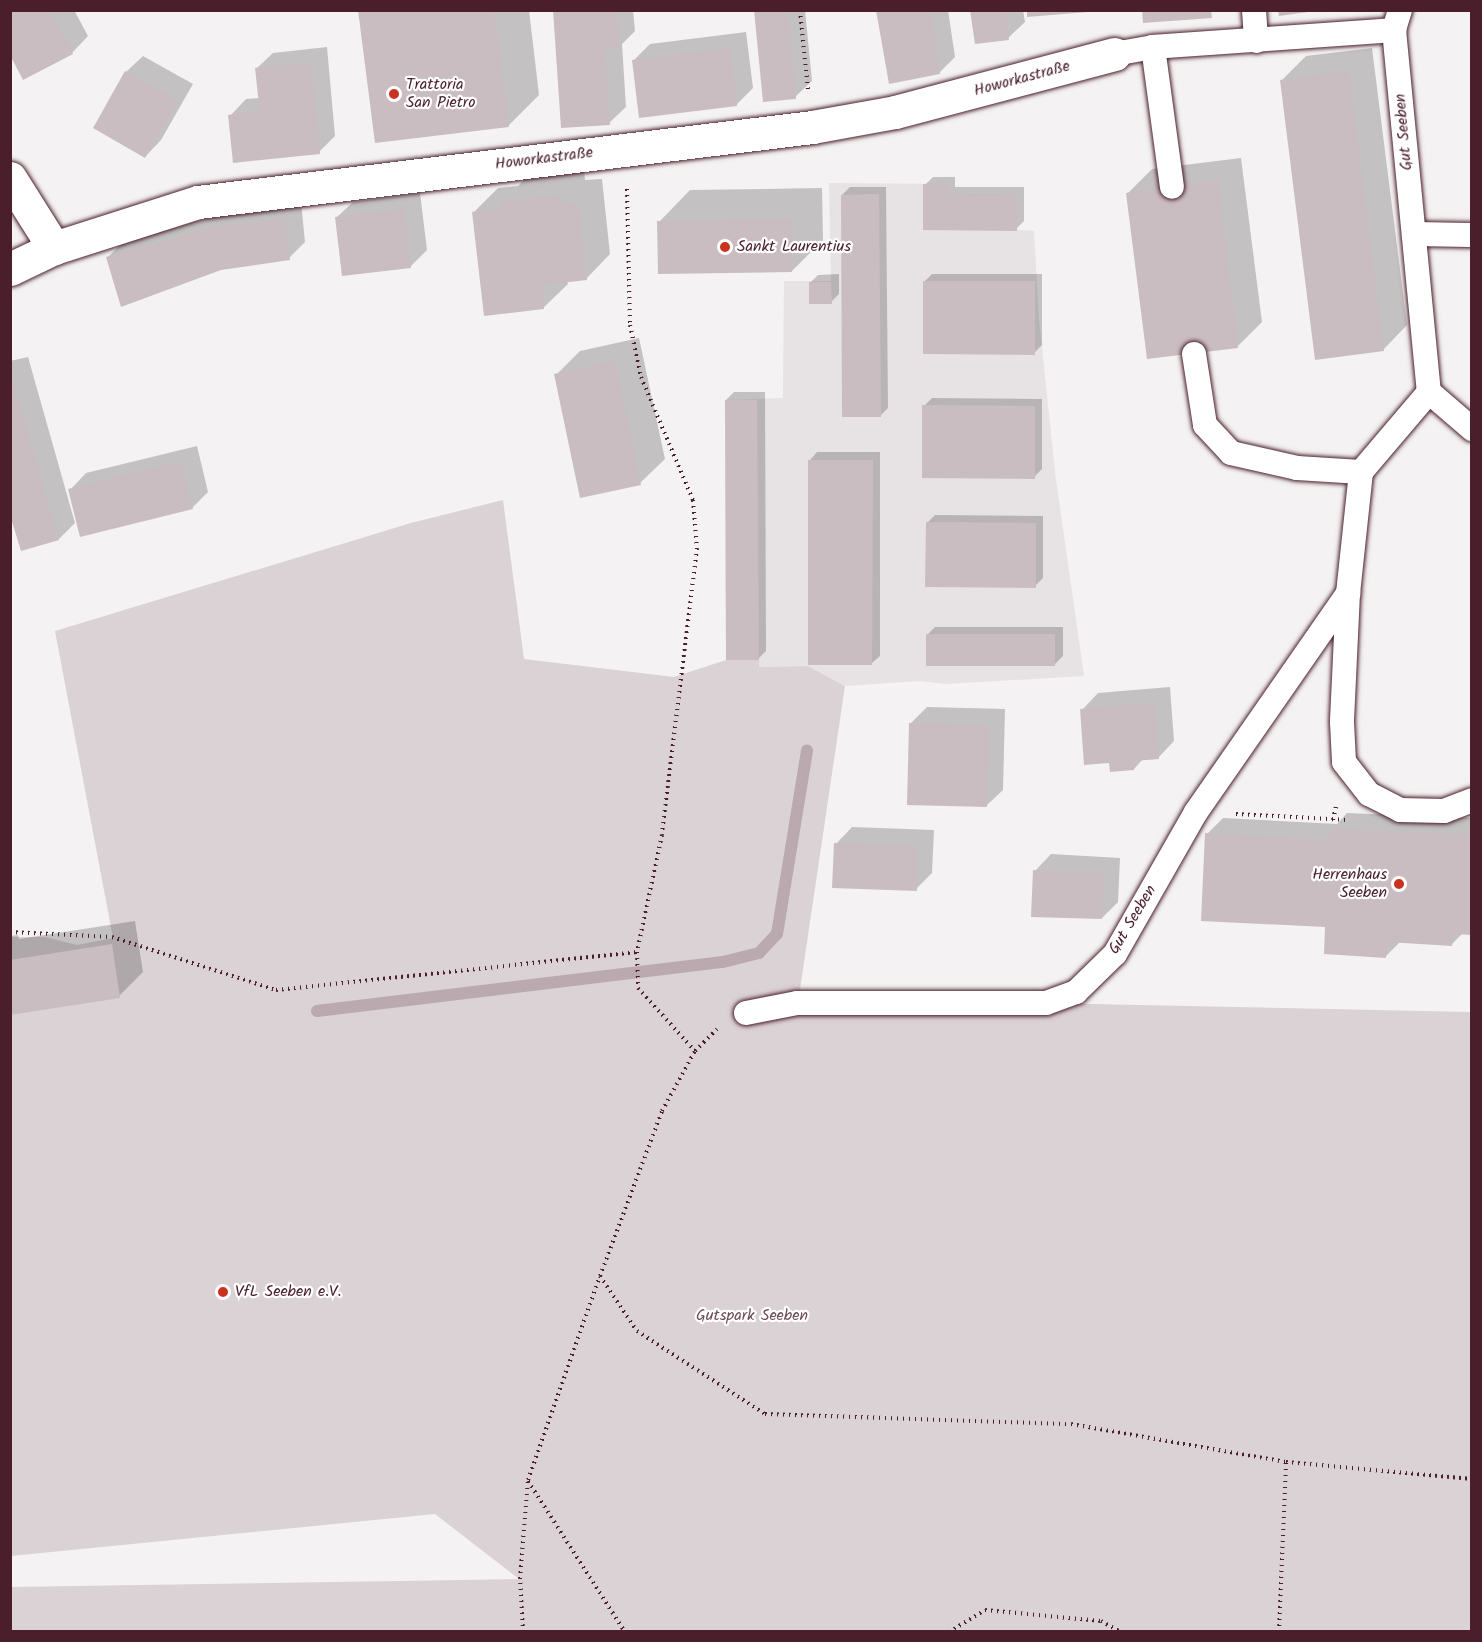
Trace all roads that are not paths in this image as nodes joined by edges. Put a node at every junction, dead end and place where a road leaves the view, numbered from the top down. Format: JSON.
{"nodes":[{"id":1,"x":1254,"y":10,"type":"edge"},
{"id":2,"x":1397,"y":20,"type":"edge"},
{"id":3,"x":1256,"y":41,"type":"junction"},
{"id":4,"x":1153,"y":47,"type":"junction"},
{"id":5,"x":1114,"y":54,"type":"joint"},
{"id":6,"x":10,"y":178,"type":"edge"},
{"id":7,"x":1172,"y":187,"type":"dead end"},
{"id":8,"x":1414,"y":234,"type":"junction"},
{"id":9,"x":1472,"y":235,"type":"edge"},
{"id":10,"x":54,"y":248,"type":"junction"},
{"id":11,"x":10,"y":269,"type":"edge"},
{"id":12,"x":1194,"y":354,"type":"dead end"},
{"id":13,"x":1429,"y":392,"type":"junction"},
{"id":14,"x":1472,"y":429,"type":"edge"},
{"id":15,"x":1361,"y":472,"type":"junction"},
{"id":16,"x":1348,"y":593,"type":"junction"},
{"id":17,"x":1472,"y":800,"type":"edge"},
{"id":18,"x":746,"y":1013,"type":"dead end"}],
"edges":[{"from":1,"to":3,"type":"lane"},
{"from":2,"to":3,"type":"lane","name":"Gut Seeben"},
{"from":2,"to":8,"type":"lane","name":"Gut Seeben"},
{"from":3,"to":4,"type":"lane","name":"Gut Seeben"},
{"from":4,"to":5,"type":"lane","name":"Gut Seeben"},
{"from":4,"to":7,"type":"lane"},
{"from":5,"to":10,"type":"street","name":"Howorkastraße"},
{"from":6,"to":10,"type":"street"},
{"from":8,"to":9,"type":"lane"},
{"from":8,"to":13,"type":"lane","name":"Gut Seeben"},
{"from":10,"to":11,"type":"street","name":"Howorkastraße"},
{"from":12,"to":15,"type":"lane"},
{"from":13,"to":14,"type":"lane"},
{"from":13,"to":15,"type":"lane"},
{"from":15,"to":16,"type":"lane","name":"Gut Seeben"},
{"from":16,"to":17,"type":"lane","name":"Gut Seeben"},
{"from":16,"to":18,"type":"lane","name":"Gut Seeben"}]}
